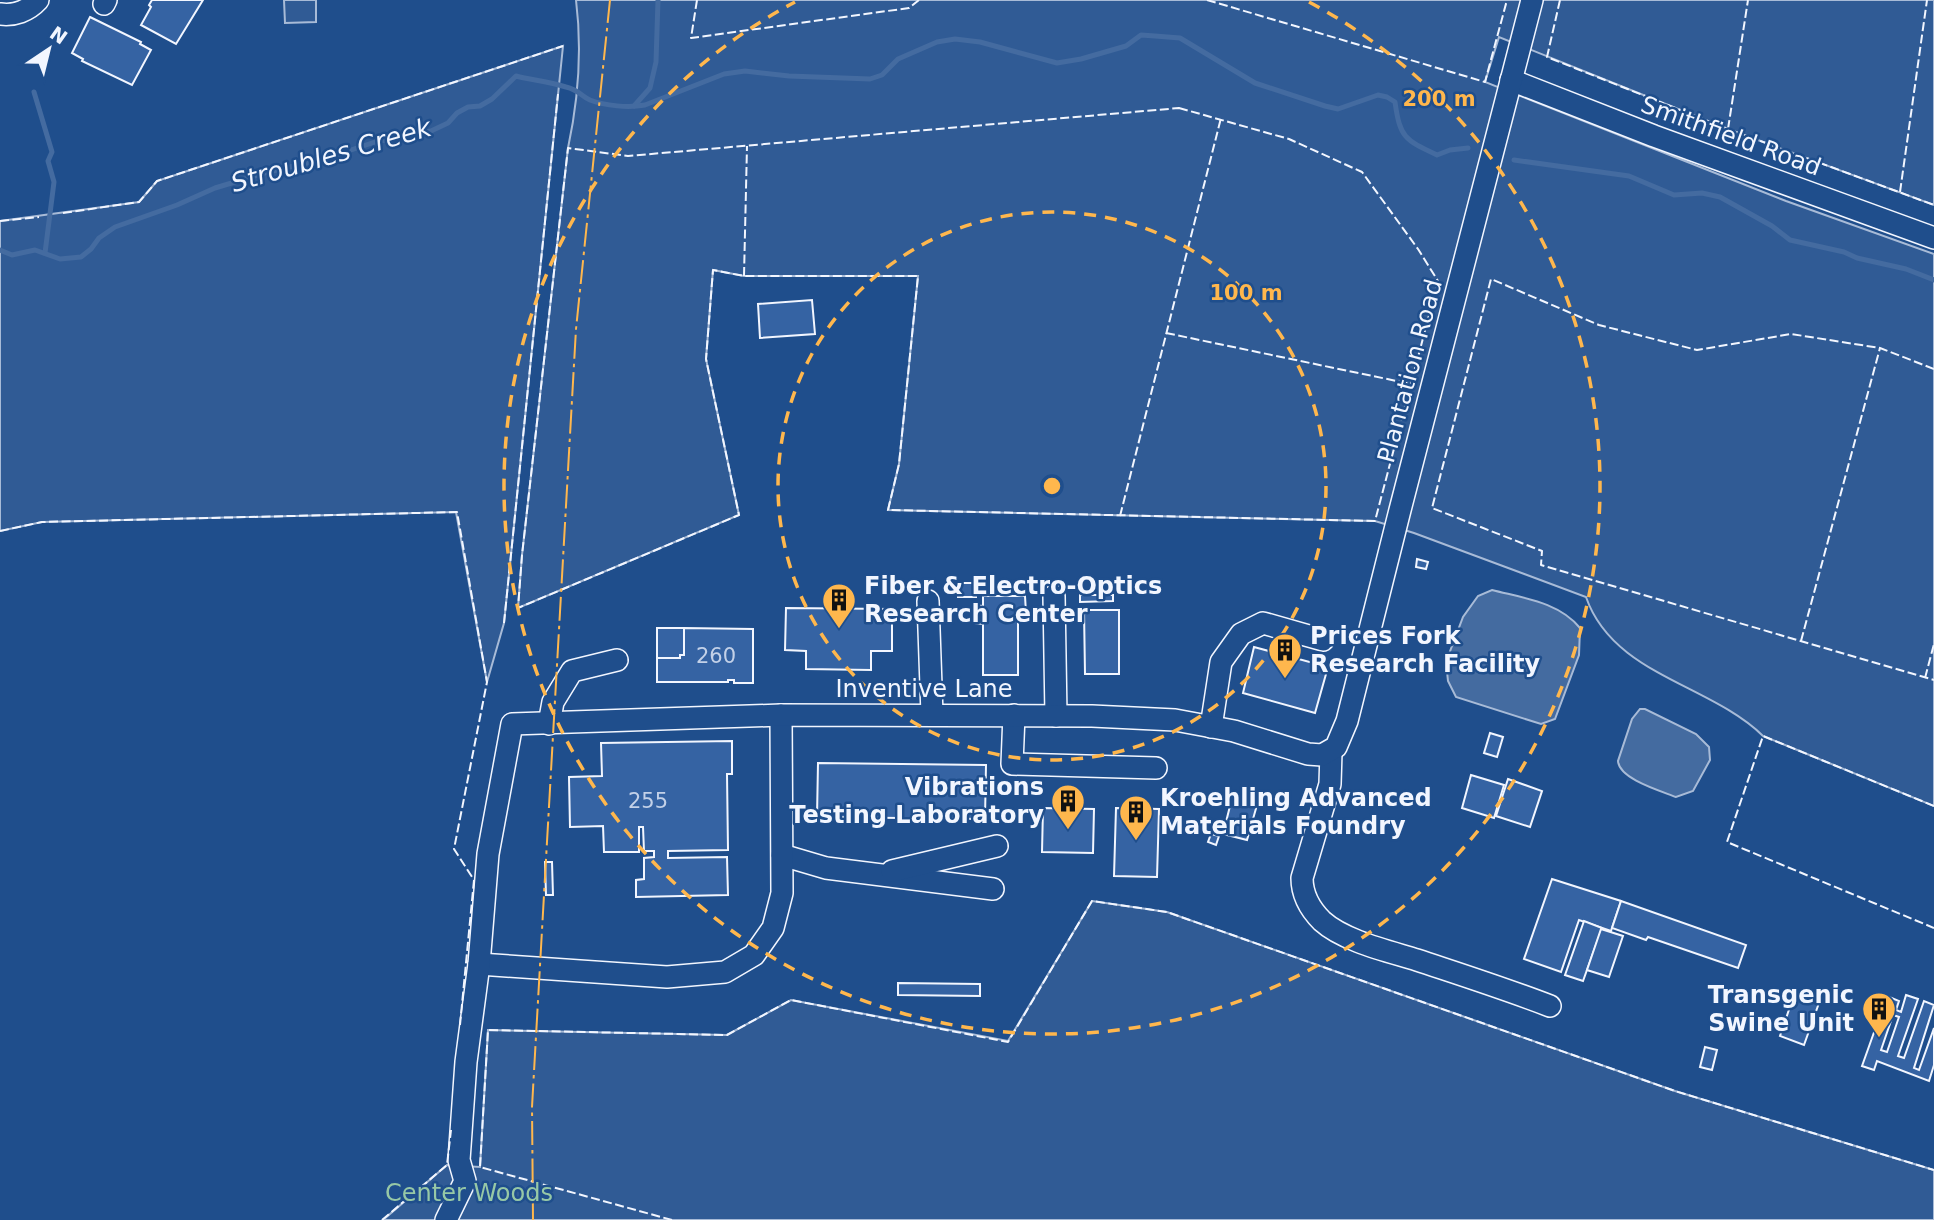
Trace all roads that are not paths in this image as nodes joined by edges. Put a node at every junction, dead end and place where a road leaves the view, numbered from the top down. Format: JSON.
{"nodes":[{"id":1,"x":38,"y":0,"type":"edge"},
{"id":2,"x":1532,"y":0,"type":"edge"},
{"id":3,"x":5,"y":15,"type":"edge"},
{"id":4,"x":1511,"y":80,"type":"junction"},
{"id":5,"x":1934,"y":238,"type":"edge"},
{"id":6,"x":1054,"y":596,"type":"dead end"},
{"id":7,"x":928,"y":601,"type":"dead end"},
{"id":8,"x":1323,"y":640,"type":"dead end"},
{"id":9,"x":617,"y":660,"type":"dead end"},
{"id":10,"x":781,"y":715,"type":"junction"},
{"id":11,"x":932,"y":715,"type":"junction"},
{"id":12,"x":1014,"y":715,"type":"junction"},
{"id":13,"x":1056,"y":716,"type":"junction"},
{"id":14,"x":550,"y":724,"type":"junction"},
{"id":15,"x":1211,"y":727,"type":"junction"},
{"id":16,"x":1331,"y":752,"type":"junction"},
{"id":17,"x":1156,"y":768,"type":"dead end"},
{"id":18,"x":997,"y":846,"type":"dead end"},
{"id":19,"x":782,"y":855,"type":"junction"},
{"id":20,"x":880,"y":874,"type":"junction"},
{"id":21,"x":993,"y":889,"type":"dead end"},
{"id":22,"x":480,"y":964,"type":"junction"},
{"id":23,"x":1550,"y":1006,"type":"dead end"},
{"id":24,"x":446,"y":1220,"type":"edge"}],
"edges":[{"from":1,"to":3,"type":"street"},
{"from":2,"to":4,"type":"street","name":"Plantation Road"},
{"from":4,"to":5,"type":"street","name":"Smithfield Road"},
{"from":4,"to":16,"type":"street","name":"Plantation Road"},
{"from":6,"to":13,"type":"street"},
{"from":7,"to":11,"type":"street"},
{"from":8,"to":15,"type":"street"},
{"from":9,"to":14,"type":"street"},
{"from":10,"to":11,"type":"street","name":"Inventive Lane"},
{"from":10,"to":14,"type":"street","name":"Inventive Lane"},
{"from":10,"to":19,"type":"street"},
{"from":11,"to":12,"type":"street","name":"Inventive Lane"},
{"from":12,"to":13,"type":"street","name":"Inventive Lane"},
{"from":12,"to":17,"type":"street"},
{"from":13,"to":15,"type":"street","name":"Inventive Lane"},
{"from":14,"to":22,"type":"street","name":"Inventive Lane"},
{"from":15,"to":16,"type":"street","name":"Inventive Lane"},
{"from":16,"to":23,"type":"street"},
{"from":18,"to":20,"type":"street"},
{"from":19,"to":20,"type":"street"},
{"from":19,"to":22,"type":"street"},
{"from":20,"to":21,"type":"street"},
{"from":22,"to":24,"type":"street"}]}
